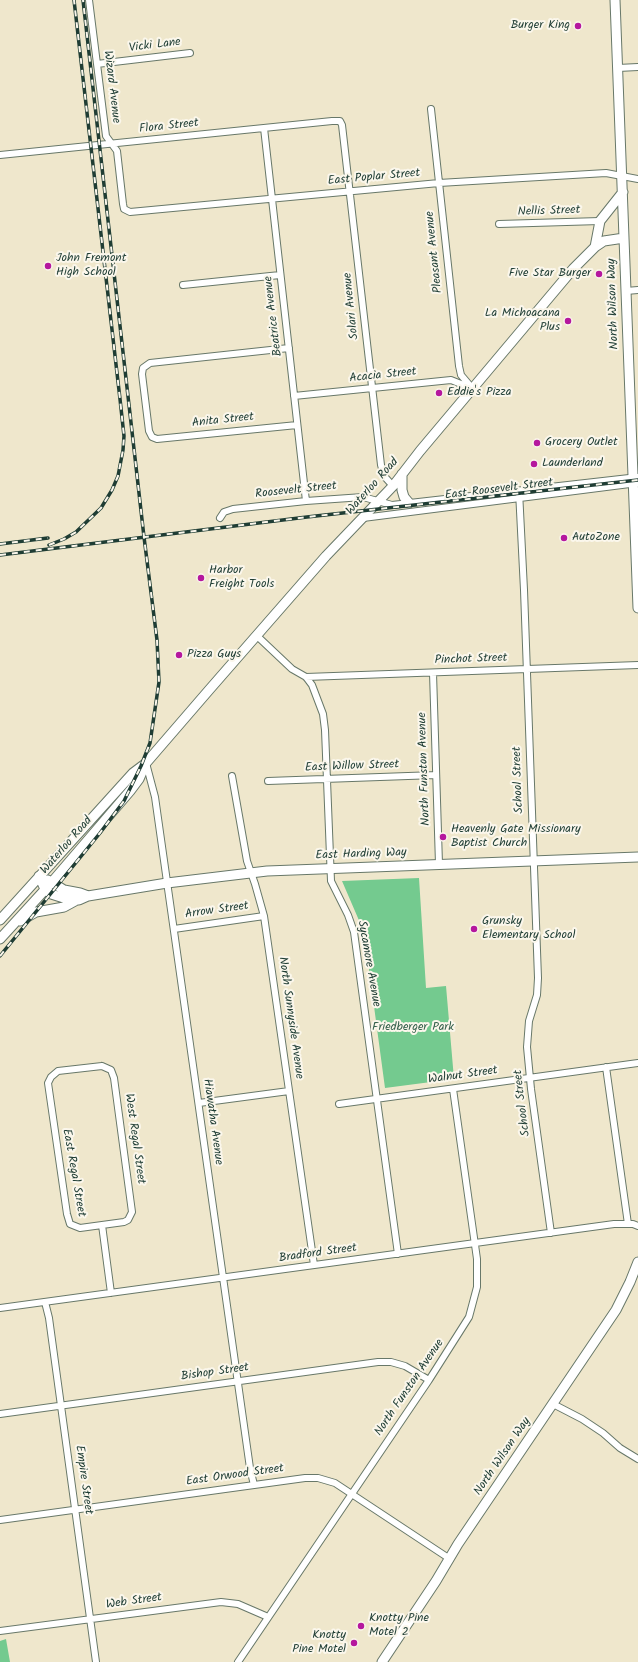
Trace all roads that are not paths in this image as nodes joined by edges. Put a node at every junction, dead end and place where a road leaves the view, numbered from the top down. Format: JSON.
{"nodes":[{"id":1,"x":89,"y":0,"type":"edge"},
{"id":2,"x":615,"y":0,"type":"edge"},
{"id":3,"x":190,"y":53,"type":"dead end"},
{"id":4,"x":98,"y":64,"type":"junction"},
{"id":5,"x":638,"y":67,"type":"edge"},
{"id":6,"x":618,"y":68,"type":"junction"},
{"id":7,"x":431,"y":109,"type":"dead end"},
{"id":8,"x":340,"y":121,"type":"joint"},
{"id":9,"x":264,"y":128,"type":"junction"},
{"id":10,"x":112,"y":143,"type":"junction"},
{"id":11,"x":0,"y":155,"type":"edge"},
{"id":12,"x":622,"y":176,"type":"junction"},
{"id":13,"x":638,"y":179,"type":"edge"},
{"id":14,"x":439,"y":183,"type":"junction"},
{"id":15,"x":350,"y":191,"type":"junction"},
{"id":16,"x":623,"y":192,"type":"junction"},
{"id":17,"x":122,"y":197,"type":"joint"},
{"id":18,"x":272,"y":198,"type":"junction"},
{"id":19,"x":600,"y":221,"type":"junction"},
{"id":20,"x":499,"y":224,"type":"dead end"},
{"id":21,"x":624,"y":238,"type":"junction"},
{"id":22,"x":595,"y":247,"type":"junction"},
{"id":23,"x":280,"y":275,"type":"junction"},
{"id":24,"x":183,"y":285,"type":"dead end"},
{"id":25,"x":638,"y":290,"type":"edge"},
{"id":26,"x":626,"y":291,"type":"junction"},
{"id":27,"x":289,"y":348,"type":"junction"},
{"id":28,"x":372,"y":388,"type":"junction"},
{"id":29,"x":472,"y":388,"type":"junction"},
{"id":30,"x":294,"y":396,"type":"junction"},
{"id":31,"x":298,"y":425,"type":"junction"},
{"id":32,"x":402,"y":474,"type":"junction"},
{"id":33,"x":636,"y":481,"type":"edge"},
{"id":34,"x":393,"y":486,"type":"junction"},
{"id":35,"x":518,"y":491,"type":"junction"},
{"id":36,"x":519,"y":499,"type":"junction"},
{"id":37,"x":306,"y":501,"type":"junction"},
{"id":38,"x":379,"y":501,"type":"junction"},
{"id":39,"x":410,"y":503,"type":"junction"},
{"id":40,"x":220,"y":518,"type":"dead end"},
{"id":41,"x":363,"y":518,"type":"junction"},
{"id":42,"x":638,"y":608,"type":"edge"},
{"id":43,"x":256,"y":635,"type":"junction"},
{"id":44,"x":638,"y":665,"type":"edge"},
{"id":45,"x":527,"y":669,"type":"junction"},
{"id":46,"x":433,"y":673,"type":"junction"},
{"id":47,"x":306,"y":677,"type":"junction"},
{"id":48,"x":146,"y":763,"type":"junction"},
{"id":49,"x":436,"y":775,"type":"junction"},
{"id":50,"x":232,"y":776,"type":"dead end"},
{"id":51,"x":326,"y":779,"type":"junction"},
{"id":52,"x":268,"y":781,"type":"dead end"},
{"id":53,"x":638,"y":857,"type":"edge"},
{"id":54,"x":534,"y":861,"type":"junction"},
{"id":55,"x":439,"y":864,"type":"junction"},
{"id":56,"x":330,"y":868,"type":"junction"},
{"id":57,"x":251,"y":872,"type":"junction"},
{"id":58,"x":39,"y":876,"type":"junction"},
{"id":59,"x":52,"y":882,"type":"junction"},
{"id":60,"x":167,"y":883,"type":"junction"},
{"id":61,"x":45,"y":889,"type":"junction"},
{"id":62,"x":83,"y":898,"type":"junction"},
{"id":63,"x":264,"y":916,"type":"junction"},
{"id":64,"x":0,"y":920,"type":"edge"},
{"id":65,"x":12,"y":926,"type":"junction"},
{"id":66,"x":174,"y":929,"type":"junction"},
{"id":67,"x":0,"y":939,"type":"edge"},
{"id":68,"x":638,"y":1063,"type":"edge"},
{"id":69,"x":606,"y":1068,"type":"junction"},
{"id":70,"x":76,"y":1069,"type":"joint"},
{"id":71,"x":531,"y":1078,"type":"junction"},
{"id":72,"x":453,"y":1089,"type":"junction"},
{"id":73,"x":289,"y":1091,"type":"junction"},
{"id":74,"x":378,"y":1099,"type":"junction"},
{"id":75,"x":199,"y":1103,"type":"junction"},
{"id":76,"x":339,"y":1104,"type":"dead end"},
{"id":77,"x":628,"y":1224,"type":"junction"},
{"id":78,"x":102,"y":1225,"type":"junction"},
{"id":79,"x":638,"y":1226,"type":"edge"},
{"id":80,"x":551,"y":1233,"type":"junction"},
{"id":81,"x":475,"y":1244,"type":"junction"},
{"id":82,"x":398,"y":1254,"type":"junction"},
{"id":83,"x":638,"y":1262,"type":"edge"},
{"id":84,"x":314,"y":1265,"type":"junction"},
{"id":85,"x":224,"y":1278,"type":"junction"},
{"id":86,"x":111,"y":1293,"type":"junction"},
{"id":87,"x":45,"y":1302,"type":"junction"},
{"id":88,"x":0,"y":1308,"type":"edge"},
{"id":89,"x":429,"y":1380,"type":"junction"},
{"id":90,"x":238,"y":1381,"type":"junction"},
{"id":91,"x":553,"y":1404,"type":"junction"},
{"id":92,"x":61,"y":1406,"type":"junction"},
{"id":93,"x":0,"y":1414,"type":"edge"},
{"id":94,"x":638,"y":1459,"type":"edge"},
{"id":95,"x":254,"y":1485,"type":"junction"},
{"id":96,"x":352,"y":1493,"type":"junction"},
{"id":97,"x":76,"y":1509,"type":"junction"},
{"id":98,"x":0,"y":1520,"type":"edge"},
{"id":99,"x":450,"y":1559,"type":"junction"},
{"id":100,"x":268,"y":1617,"type":"junction"},
{"id":101,"x":90,"y":1619,"type":"junction"},
{"id":102,"x":0,"y":1631,"type":"edge"},
{"id":103,"x":96,"y":1662,"type":"edge"},
{"id":104,"x":238,"y":1662,"type":"edge"},
{"id":105,"x":382,"y":1662,"type":"edge"}],
"edges":[{"from":1,"to":4,"type":"street","name":"Wizard Avenue"},
{"from":2,"to":6,"type":"main road","name":"North Wilson Way"},
{"from":3,"to":4,"type":"street","name":"Vicki Lane"},
{"from":4,"to":10,"type":"street","name":"Wizard Avenue"},
{"from":5,"to":6,"type":"street"},
{"from":6,"to":12,"type":"main road","name":"North Wilson Way"},
{"from":7,"to":14,"type":"street","name":"Pleasant Avenue"},
{"from":8,"to":9,"type":"street","name":"Flora Street"},
{"from":8,"to":15,"type":"street","name":"Solari Avenue"},
{"from":9,"to":10,"type":"street","name":"Flora Street"},
{"from":9,"to":18,"type":"street","name":"Beatrice Avenue"},
{"from":10,"to":11,"type":"street","name":"Flora Street"},
{"from":10,"to":17,"type":"street","name":"Wizard Avenue"},
{"from":12,"to":13,"type":"street","name":"East Poplar Street"},
{"from":12,"to":14,"type":"street","name":"East Poplar Street"},
{"from":12,"to":16,"type":"main road","name":"North Wilson Way"},
{"from":14,"to":15,"type":"street","name":"East Poplar Street"},
{"from":14,"to":29,"type":"street","name":"Pleasant Avenue"},
{"from":15,"to":18,"type":"street","name":"East Poplar Street"},
{"from":15,"to":28,"type":"street","name":"Solari Avenue"},
{"from":16,"to":19,"type":"main road"},
{"from":16,"to":21,"type":"main road","name":"North Wilson Way"},
{"from":17,"to":18,"type":"street","name":"East Poplar Street"},
{"from":18,"to":23,"type":"street","name":"Beatrice Avenue"},
{"from":19,"to":20,"type":"street","name":"Nellis Street"},
{"from":19,"to":22,"type":"main road"},
{"from":21,"to":22,"type":"main road","name":"Waterloo Road"},
{"from":21,"to":26,"type":"main road","name":"North Wilson Way"},
{"from":22,"to":29,"type":"main road","name":"Waterloo Road"},
{"from":23,"to":24,"type":"street"},
{"from":23,"to":27,"type":"street","name":"Beatrice Avenue"},
{"from":25,"to":26,"type":"street"},
{"from":26,"to":33,"type":"main road","name":"North Wilson Way"},
{"from":27,"to":30,"type":"street","name":"Beatrice Avenue"},
{"from":27,"to":31,"type":"street","name":"Anita Street"},
{"from":28,"to":29,"type":"street","name":"Acacia Street"},
{"from":28,"to":30,"type":"street","name":"Acacia Street"},
{"from":28,"to":34,"type":"street","name":"Solari Avenue"},
{"from":29,"to":32,"type":"main road","name":"Waterloo Road"},
{"from":30,"to":31,"type":"street","name":"Beatrice Avenue"},
{"from":31,"to":37,"type":"street","name":"Beatrice Avenue"},
{"from":32,"to":34,"type":"main road","name":"Waterloo Road"},
{"from":32,"to":39,"type":"main road"},
{"from":33,"to":35,"type":"street","name":"East Roosevelt Street"},
{"from":33,"to":36,"type":"street","name":"East Roosevelt Street"},
{"from":33,"to":42,"type":"main road","name":"North Wilson Way"},
{"from":34,"to":38,"type":"main road","name":"Waterloo Road"},
{"from":35,"to":36,"type":"street","name":"School Street"},
{"from":35,"to":39,"type":"street","name":"East Roosevelt Street"},
{"from":36,"to":41,"type":"street","name":"East Roosevelt Street"},
{"from":36,"to":45,"type":"street","name":"School Street"},
{"from":37,"to":38,"type":"street","name":"Roosevelt Street"},
{"from":37,"to":40,"type":"street","name":"Roosevelt Street"},
{"from":38,"to":39,"type":"street","name":"East Roosevelt Street"},
{"from":38,"to":41,"type":"main road","name":"Waterloo Road"},
{"from":41,"to":43,"type":"main road","name":"Waterloo Road"},
{"from":43,"to":47,"type":"street","name":"Sycamore Avenue"},
{"from":43,"to":48,"type":"main road","name":"Waterloo Road"},
{"from":44,"to":45,"type":"street","name":"Pinchot Street"},
{"from":45,"to":46,"type":"street","name":"Pinchot Street"},
{"from":45,"to":54,"type":"street","name":"School Street"},
{"from":46,"to":47,"type":"street","name":"Pinchot Street"},
{"from":46,"to":49,"type":"street","name":"North Funston Avenue"},
{"from":47,"to":51,"type":"street","name":"Sycamore Avenue"},
{"from":48,"to":58,"type":"main road","name":"Waterloo Road"},
{"from":48,"to":59,"type":"main road","name":"Waterloo Road"},
{"from":48,"to":60,"type":"street","name":"Hiawatha Avenue"},
{"from":49,"to":51,"type":"street","name":"East Willow Street"},
{"from":49,"to":55,"type":"street","name":"North Funston Avenue"},
{"from":50,"to":57,"type":"street","name":"North Sunnyside Avenue"},
{"from":51,"to":52,"type":"street","name":"East Willow Street"},
{"from":51,"to":56,"type":"street","name":"Sycamore Avenue"},
{"from":53,"to":54,"type":"main road","name":"East Harding Way"},
{"from":54,"to":55,"type":"main road","name":"East Harding Way"},
{"from":54,"to":71,"type":"street","name":"School Street"},
{"from":55,"to":56,"type":"main road","name":"East Harding Way"},
{"from":56,"to":57,"type":"main road","name":"East Harding Way"},
{"from":56,"to":74,"type":"street","name":"Sycamore Avenue"},
{"from":57,"to":60,"type":"main road","name":"East Harding Way"},
{"from":57,"to":63,"type":"street","name":"North Sunnyside Avenue"},
{"from":58,"to":59,"type":"main road","name":"East Harding Way"},
{"from":58,"to":61,"type":"main road"},
{"from":58,"to":64,"type":"main road","name":"Waterloo Road"},
{"from":59,"to":61,"type":"main road","name":"Waterloo Road"},
{"from":59,"to":62,"type":"main road","name":"East Harding Way"},
{"from":60,"to":62,"type":"main road","name":"East Harding Way"},
{"from":60,"to":66,"type":"street","name":"Hiawatha Avenue"},
{"from":61,"to":62,"type":"main road","name":"East Harding Way"},
{"from":61,"to":65,"type":"main road","name":"Waterloo Road"},
{"from":62,"to":65,"type":"main road"},
{"from":63,"to":66,"type":"street","name":"Arrow Street"},
{"from":63,"to":73,"type":"street","name":"North Sunnyside Avenue"},
{"from":65,"to":67,"type":"main road","name":"Waterloo Road"},
{"from":66,"to":75,"type":"street","name":"Hiawatha Avenue"},
{"from":68,"to":69,"type":"street","name":"Walnut Street"},
{"from":69,"to":71,"type":"street","name":"Walnut Street"},
{"from":69,"to":77,"type":"street"},
{"from":70,"to":78,"type":"street","name":"East Regal Street"},
{"from":70,"to":78,"type":"street","name":"West Regal Street"},
{"from":71,"to":72,"type":"street","name":"Walnut Street"},
{"from":71,"to":80,"type":"street","name":"School Street"},
{"from":72,"to":74,"type":"street","name":"Walnut Street"},
{"from":72,"to":81,"type":"street","name":"North Funston Avenue"},
{"from":73,"to":75,"type":"street"},
{"from":73,"to":84,"type":"street","name":"North Sunnyside Avenue"},
{"from":74,"to":76,"type":"street","name":"Walnut Street"},
{"from":74,"to":82,"type":"street","name":"Sycamore Avenue"},
{"from":75,"to":85,"type":"street","name":"Hiawatha Avenue"},
{"from":77,"to":79,"type":"street","name":"Bradford Street"},
{"from":77,"to":80,"type":"street","name":"Bradford Street"},
{"from":78,"to":86,"type":"street","name":"East Regal Street"},
{"from":80,"to":81,"type":"street","name":"Bradford Street"},
{"from":81,"to":82,"type":"street","name":"Bradford Street"},
{"from":81,"to":89,"type":"street","name":"North Funston Avenue"},
{"from":82,"to":84,"type":"street","name":"Bradford Street"},
{"from":83,"to":91,"type":"main road","name":"North Wilson Way"},
{"from":84,"to":85,"type":"street","name":"Bradford Street"},
{"from":85,"to":86,"type":"street","name":"Bradford Street"},
{"from":85,"to":90,"type":"street","name":"Hiawatha Avenue"},
{"from":86,"to":87,"type":"street","name":"Bradford Street"},
{"from":87,"to":88,"type":"street","name":"Bradford Street"},
{"from":87,"to":92,"type":"street","name":"Empire Street"},
{"from":89,"to":90,"type":"street","name":"Bishop Street"},
{"from":89,"to":96,"type":"street","name":"North Funston Avenue"},
{"from":90,"to":92,"type":"street","name":"Bishop Street"},
{"from":90,"to":95,"type":"street","name":"Hiawatha Avenue"},
{"from":91,"to":94,"type":"street"},
{"from":91,"to":99,"type":"main road","name":"North Wilson Way"},
{"from":92,"to":93,"type":"street","name":"Bishop Street"},
{"from":92,"to":97,"type":"street","name":"Empire Street"},
{"from":95,"to":96,"type":"street","name":"East Orwood Street"},
{"from":95,"to":97,"type":"street","name":"East Orwood Street"},
{"from":96,"to":99,"type":"street","name":"East Orwood Street"},
{"from":96,"to":100,"type":"street","name":"North Funston Avenue"},
{"from":97,"to":98,"type":"street","name":"East Orwood Street"},
{"from":97,"to":101,"type":"street","name":"Empire Street"},
{"from":99,"to":105,"type":"main road","name":"North Wilson Way"},
{"from":100,"to":101,"type":"street","name":"Web Street"},
{"from":100,"to":104,"type":"street","name":"North Funston Avenue"},
{"from":101,"to":102,"type":"street","name":"Web Street"},
{"from":101,"to":103,"type":"street","name":"Empire Street"}]}
